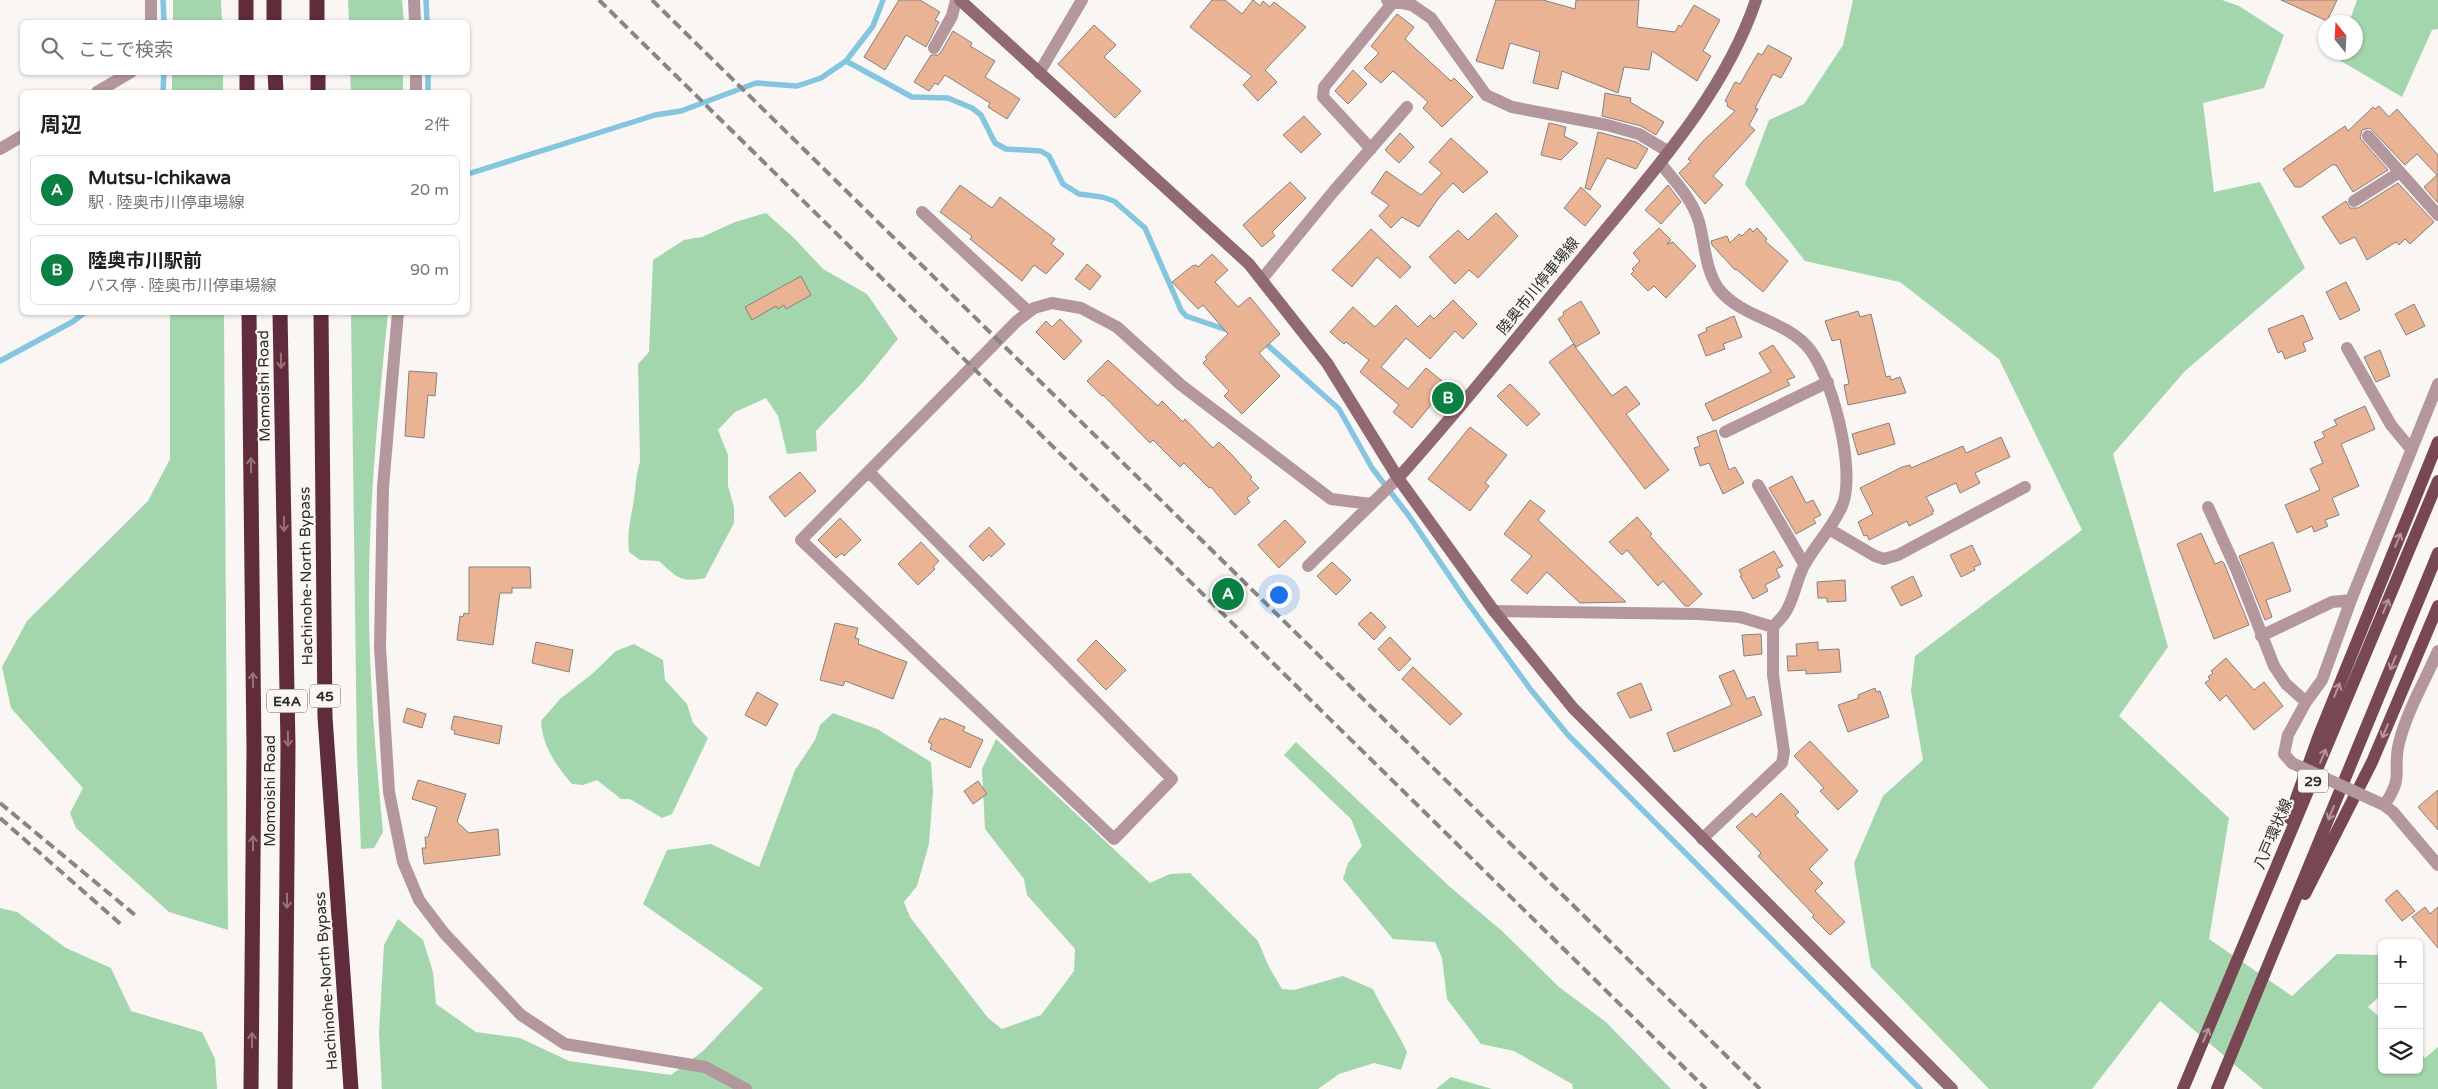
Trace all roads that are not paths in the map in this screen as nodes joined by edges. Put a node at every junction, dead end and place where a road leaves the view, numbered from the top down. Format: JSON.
{"nodes":[{"id":1,"x":151,"y":0,"type":"edge"},
{"id":2,"x":246,"y":0,"type":"edge"},
{"id":3,"x":274,"y":0,"type":"edge"},
{"id":4,"x":317,"y":0,"type":"edge"},
{"id":5,"x":414,"y":0,"type":"edge"},
{"id":6,"x":956,"y":0,"type":"edge"},
{"id":7,"x":960,"y":0,"type":"edge"},
{"id":8,"x":1082,"y":0,"type":"edge"},
{"id":9,"x":1756,"y":0,"type":"edge"},
{"id":10,"x":1391,"y":1,"type":"edge"},
{"id":11,"x":151,"y":20,"type":"edge"},
{"id":12,"x":246,"y":20,"type":"edge"},
{"id":13,"x":274,"y":20,"type":"edge"},
{"id":14,"x":317,"y":20,"type":"edge"},
{"id":15,"x":415,"y":20,"type":"edge"},
{"id":16,"x":934,"y":48,"type":"dead end"},
{"id":17,"x":1038,"y":73,"type":"junction"},
{"id":18,"x":126,"y":75,"type":"edge"},
{"id":19,"x":247,"y":75,"type":"edge"},
{"id":20,"x":275,"y":75,"type":"edge"},
{"id":21,"x":318,"y":75,"type":"edge"},
{"id":22,"x":416,"y":75,"type":"edge"},
{"id":23,"x":100,"y":90,"type":"edge"},
{"id":24,"x":247,"y":90,"type":"edge"},
{"id":25,"x":276,"y":90,"type":"edge"},
{"id":26,"x":318,"y":90,"type":"edge"},
{"id":27,"x":416,"y":90,"type":"edge"},
{"id":28,"x":1407,"y":107,"type":"dead end"},
{"id":29,"x":2368,"y":136,"type":"dead end"},
{"id":30,"x":20,"y":137,"type":"edge"},
{"id":31,"x":0,"y":149,"type":"edge"},
{"id":32,"x":1371,"y":149,"type":"junction"},
{"id":33,"x":1669,"y":152,"type":"junction"},
{"id":34,"x":1660,"y":163,"type":"junction"},
{"id":35,"x":2400,"y":172,"type":"junction"},
{"id":36,"x":2354,"y":202,"type":"dead end"},
{"id":37,"x":922,"y":212,"type":"dead end"},
{"id":38,"x":2438,"y":215,"type":"edge"},
{"id":39,"x":1262,"y":279,"type":"junction"},
{"id":40,"x":1029,"y":312,"type":"junction"},
{"id":41,"x":250,"y":315,"type":"edge"},
{"id":42,"x":280,"y":315,"type":"edge"},
{"id":43,"x":320,"y":315,"type":"edge"},
{"id":44,"x":398,"y":315,"type":"edge"},
{"id":45,"x":2347,"y":348,"type":"dead end"},
{"id":46,"x":1828,"y":382,"type":"junction"},
{"id":47,"x":2438,"y":384,"type":"edge"},
{"id":48,"x":1725,"y":432,"type":"dead end"},
{"id":49,"x":2438,"y":442,"type":"edge"},
{"id":50,"x":2411,"y":449,"type":"junction"},
{"id":51,"x":869,"y":472,"type":"junction"},
{"id":52,"x":1398,"y":478,"type":"junction"},
{"id":53,"x":2438,"y":481,"type":"edge"},
{"id":54,"x":1758,"y":485,"type":"dead end"},
{"id":55,"x":2025,"y":487,"type":"dead end"},
{"id":56,"x":1371,"y":504,"type":"junction"},
{"id":57,"x":2208,"y":507,"type":"dead end"},
{"id":58,"x":1829,"y":529,"type":"junction"},
{"id":59,"x":2438,"y":553,"type":"edge"},
{"id":60,"x":1804,"y":564,"type":"junction"},
{"id":61,"x":1308,"y":566,"type":"dead end"},
{"id":62,"x":2351,"y":600,"type":"junction"},
{"id":63,"x":2438,"y":606,"type":"edge"},
{"id":64,"x":1494,"y":611,"type":"junction"},
{"id":65,"x":1773,"y":627,"type":"junction"},
{"id":66,"x":2261,"y":636,"type":"junction"},
{"id":67,"x":2438,"y":651,"type":"edge"},
{"id":68,"x":2306,"y":702,"type":"junction"},
{"id":69,"x":2379,"y":802,"type":"junction"},
{"id":70,"x":1702,"y":839,"type":"junction"},
{"id":71,"x":2438,"y":865,"type":"edge"},
{"id":72,"x":2250,"y":934,"type":"junction"},
{"id":73,"x":2260,"y":984,"type":"junction"},
{"id":74,"x":2185,"y":1084,"type":"edge"},
{"id":75,"x":352,"y":1085,"type":"edge"},
{"id":76,"x":251,"y":1089,"type":"edge"},
{"id":77,"x":285,"y":1089,"type":"edge"},
{"id":78,"x":746,"y":1089,"type":"edge"},
{"id":79,"x":1952,"y":1089,"type":"edge"},
{"id":80,"x":2217,"y":1089,"type":"edge"}],
"edges":[{"from":1,"to":11,"type":"street"},
{"from":2,"to":12,"type":"highway"},
{"from":3,"to":13,"type":"highway"},
{"from":4,"to":14,"type":"highway"},
{"from":5,"to":15,"type":"street"},
{"from":6,"to":16,"type":"street"},
{"from":7,"to":17,"type":"street"},
{"from":8,"to":17,"type":"street"},
{"from":9,"to":33,"type":"street","name":"陸奥市川停車場線"},
{"from":10,"to":32,"type":"street"},
{"from":10,"to":33,"type":"street"},
{"from":17,"to":39,"type":"street"},
{"from":18,"to":23,"type":"street"},
{"from":19,"to":24,"type":"highway"},
{"from":20,"to":25,"type":"highway"},
{"from":21,"to":26,"type":"highway"},
{"from":22,"to":27,"type":"street"},
{"from":28,"to":32,"type":"street"},
{"from":29,"to":35,"type":"street"},
{"from":30,"to":31,"type":"street"},
{"from":32,"to":39,"type":"street"},
{"from":33,"to":34,"type":"street","name":"陸奥市川停車場線"},
{"from":34,"to":46,"type":"street"},
{"from":34,"to":52,"type":"street","name":"陸奥市川停車場線"},
{"from":35,"to":36,"type":"street"},
{"from":35,"to":38,"type":"street"},
{"from":37,"to":40,"type":"street"},
{"from":39,"to":52,"type":"street"},
{"from":40,"to":51,"type":"street"},
{"from":40,"to":56,"type":"street"},
{"from":76,"to":41,"type":"highway","name":"Momoishi Road","number":"E4A","one_way":true},
{"from":42,"to":77,"type":"highway","name":"Momoishi Road","number":"E4A","one_way":true},
{"from":43,"to":75,"type":"highway","name":"Hachinohe-North Bypass","number":"45"},
{"from":44,"to":78,"type":"street"},
{"from":45,"to":50,"type":"street"},
{"from":46,"to":48,"type":"street"},
{"from":46,"to":58,"type":"street"},
{"from":47,"to":50,"type":"street"},
{"from":72,"to":49,"type":"main road","number":"29","one_way":true},
{"from":50,"to":62,"type":"street"},
{"from":51,"to":51,"type":"street"},
{"from":52,"to":56,"type":"street","name":"陸奥市川停車場線"},
{"from":52,"to":64,"type":"street"},
{"from":72,"to":53,"type":"main road","name":"八戸環状線","number":"29","one_way":true},
{"from":54,"to":60,"type":"street"},
{"from":55,"to":58,"type":"street"},
{"from":56,"to":61,"type":"street","name":"陸奥市川停車場線"},
{"from":57,"to":66,"type":"street"},
{"from":58,"to":60,"type":"street"},
{"from":59,"to":73,"type":"main road","number":"29","one_way":true},
{"from":60,"to":65,"type":"street"},
{"from":62,"to":66,"type":"street"},
{"from":62,"to":68,"type":"street"},
{"from":63,"to":73,"type":"main road","number":"29","one_way":true},
{"from":64,"to":65,"type":"street"},
{"from":64,"to":70,"type":"street"},
{"from":65,"to":70,"type":"street"},
{"from":66,"to":68,"type":"street"},
{"from":67,"to":69,"type":"street"},
{"from":68,"to":69,"type":"street","bridge":true},
{"from":69,"to":71,"type":"street"},
{"from":70,"to":79,"type":"street"},
{"from":74,"to":72,"type":"main road","name":"八戸環状線","number":"29","one_way":true},
{"from":73,"to":80,"type":"main road","number":"29"}]}
